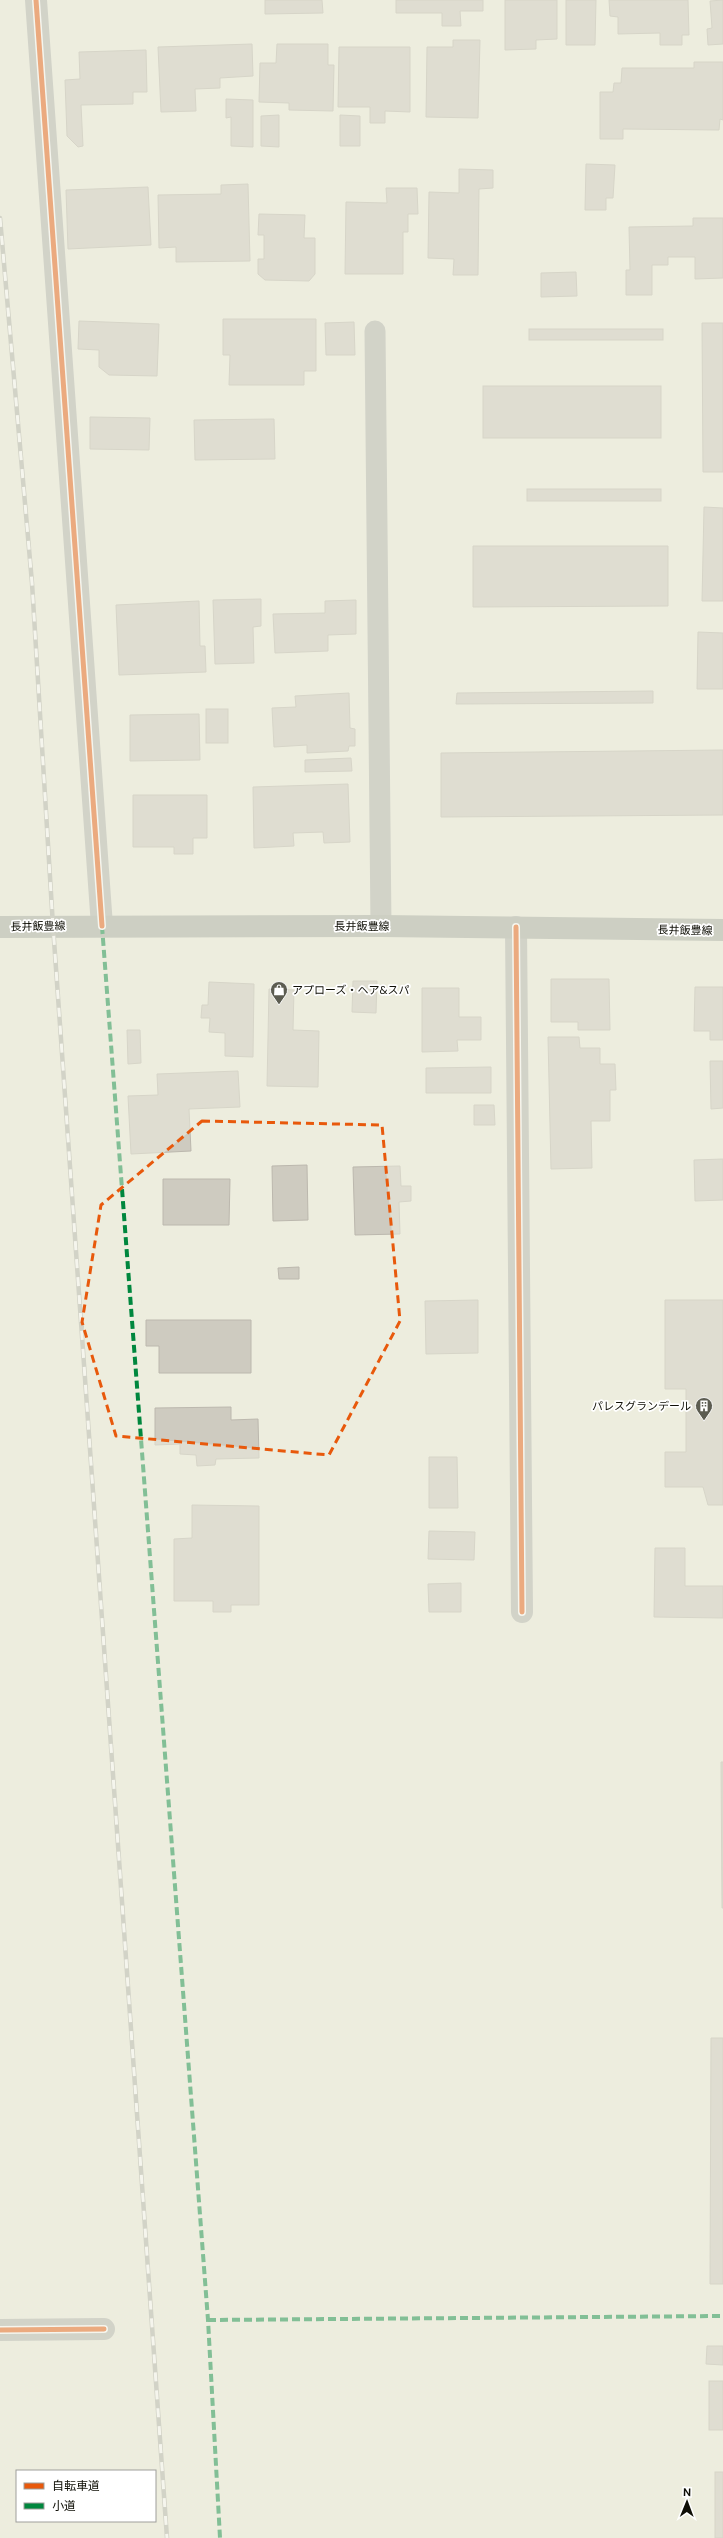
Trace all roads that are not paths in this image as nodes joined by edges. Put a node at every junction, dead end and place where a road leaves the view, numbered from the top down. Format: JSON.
{"nodes":[{"id":1,"x":36,"y":0,"type":"edge"},
{"id":2,"x":375,"y":331,"type":"dead end"},
{"id":3,"x":102,"y":926,"type":"junction"},
{"id":4,"x":381,"y":926,"type":"junction"},
{"id":5,"x":0,"y":927,"type":"edge"},
{"id":6,"x":516,"y":928,"type":"junction"},
{"id":7,"x":723,"y":930,"type":"edge"},
{"id":8,"x":522,"y":1612,"type":"dead end"},
{"id":9,"x":104,"y":2329,"type":"dead end"},
{"id":10,"x":0,"y":2330,"type":"edge"}],
"edges":[{"from":1,"to":3,"type":"street"},
{"from":2,"to":4,"type":"lane"},
{"from":3,"to":4,"type":"main road","name":"長井飯豊線"},
{"from":3,"to":5,"type":"main road","name":"長井飯豊線"},
{"from":4,"to":6,"type":"main road","name":"長井飯豊線"},
{"from":6,"to":7,"type":"main road","name":"長井飯豊線"},
{"from":6,"to":8,"type":"street"},
{"from":9,"to":10,"type":"street"}]}
